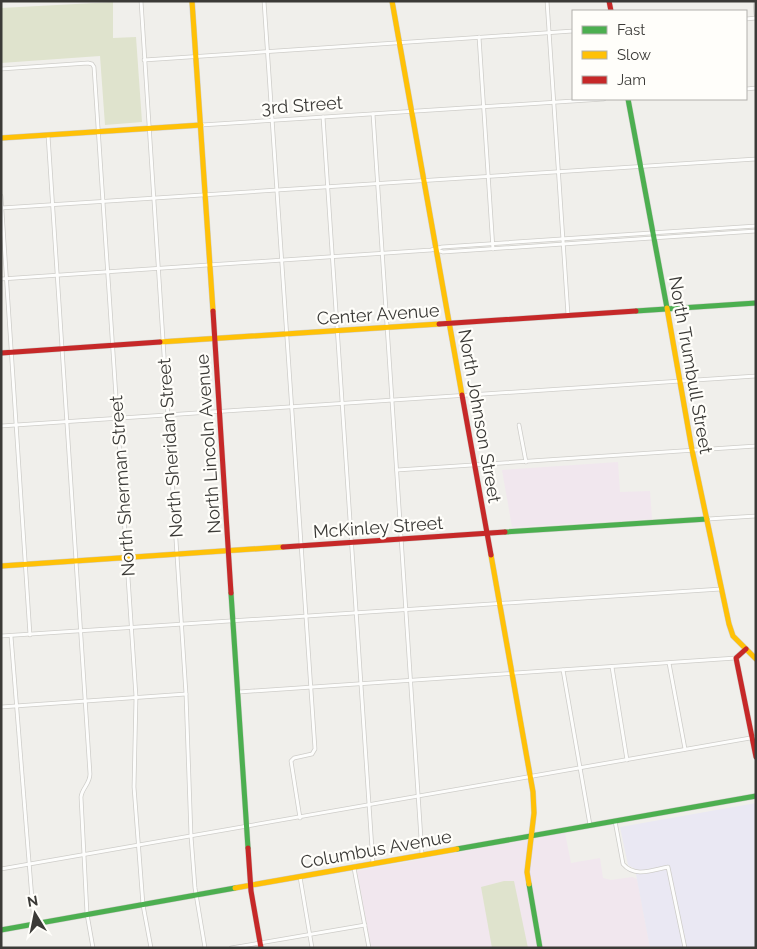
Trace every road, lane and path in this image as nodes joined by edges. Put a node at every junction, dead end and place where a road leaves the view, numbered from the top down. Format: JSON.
{"nodes":[{"id":1,"x":140,"y":1,"type":"edge"},
{"id":2,"x":192,"y":1,"type":"edge"},
{"id":3,"x":264,"y":1,"type":"edge"},
{"id":4,"x":392,"y":1,"type":"edge"},
{"id":5,"x":547,"y":1,"type":"edge"},
{"id":6,"x":755,"y":1,"type":"edge"},
{"id":7,"x":756,"y":17,"type":"edge"},
{"id":8,"x":572,"y":31,"type":"edge"},
{"id":9,"x":549,"y":32,"type":"junction"},
{"id":10,"x":479,"y":37,"type":"junction"},
{"id":11,"x":400,"y":42,"type":"junction"},
{"id":12,"x":268,"y":51,"type":"junction"},
{"id":13,"x":196,"y":56,"type":"junction"},
{"id":14,"x":144,"y":60,"type":"junction"},
{"id":15,"x":1,"y":69,"type":"edge"},
{"id":16,"x":587,"y":100,"type":"edge"},
{"id":17,"x":628,"y":100,"type":"edge"},
{"id":18,"x":554,"y":102,"type":"junction"},
{"id":19,"x":484,"y":106,"type":"junction"},
{"id":20,"x":412,"y":111,"type":"junction"},
{"id":21,"x":373,"y":114,"type":"junction"},
{"id":22,"x":323,"y":117,"type":"junction"},
{"id":23,"x":273,"y":120,"type":"junction"},
{"id":24,"x":201,"y":126,"type":"junction"},
{"id":25,"x":149,"y":129,"type":"junction"},
{"id":26,"x":98,"y":131,"type":"junction"},
{"id":27,"x":48,"y":135,"type":"junction"},
{"id":28,"x":1,"y":138,"type":"edge"},
{"id":29,"x":756,"y":159,"type":"edge"},
{"id":30,"x":641,"y":167,"type":"junction"},
{"id":31,"x":559,"y":172,"type":"junction"},
{"id":32,"x":489,"y":176,"type":"junction"},
{"id":33,"x":425,"y":181,"type":"junction"},
{"id":34,"x":378,"y":184,"type":"junction"},
{"id":35,"x":328,"y":187,"type":"junction"},
{"id":36,"x":278,"y":190,"type":"junction"},
{"id":37,"x":206,"y":195,"type":"junction"},
{"id":38,"x":1,"y":196,"type":"edge"},
{"id":39,"x":153,"y":198,"type":"junction"},
{"id":40,"x":103,"y":202,"type":"junction"},
{"id":41,"x":52,"y":205,"type":"junction"},
{"id":42,"x":2,"y":208,"type":"edge"},
{"id":43,"x":756,"y":226,"type":"edge"},
{"id":44,"x":742,"y":227,"type":"junction"},
{"id":45,"x":756,"y":231,"type":"edge"},
{"id":46,"x":742,"y":232,"type":"junction"},
{"id":47,"x":653,"y":235,"type":"junction"},
{"id":48,"x":563,"y":239,"type":"junction"},
{"id":49,"x":493,"y":244,"type":"junction"},
{"id":50,"x":563,"y":244,"type":"junction"},
{"id":51,"x":493,"y":249,"type":"junction"},
{"id":52,"x":436,"y":250,"type":"junction"},
{"id":53,"x":383,"y":254,"type":"junction"},
{"id":54,"x":333,"y":257,"type":"junction"},
{"id":55,"x":282,"y":260,"type":"junction"},
{"id":56,"x":210,"y":264,"type":"junction"},
{"id":57,"x":158,"y":268,"type":"junction"},
{"id":58,"x":107,"y":271,"type":"junction"},
{"id":59,"x":57,"y":275,"type":"junction"},
{"id":60,"x":7,"y":278,"type":"junction"},
{"id":61,"x":1,"y":279,"type":"edge"},
{"id":62,"x":756,"y":303,"type":"edge"},
{"id":63,"x":667,"y":308,"type":"junction"},
{"id":64,"x":568,"y":315,"type":"junction"},
{"id":65,"x":450,"y":323,"type":"junction"},
{"id":66,"x":388,"y":327,"type":"junction"},
{"id":67,"x":338,"y":330,"type":"junction"},
{"id":68,"x":287,"y":334,"type":"junction"},
{"id":69,"x":215,"y":338,"type":"junction"},
{"id":70,"x":163,"y":342,"type":"junction"},
{"id":71,"x":112,"y":345,"type":"junction"},
{"id":72,"x":62,"y":349,"type":"junction"},
{"id":73,"x":1,"y":353,"type":"edge"},
{"id":74,"x":12,"y":353,"type":"junction"},
{"id":75,"x":756,"y":376,"type":"edge"},
{"id":76,"x":680,"y":382,"type":"junction"},
{"id":77,"x":463,"y":396,"type":"junction"},
{"id":78,"x":392,"y":400,"type":"junction"},
{"id":79,"x":342,"y":404,"type":"junction"},
{"id":80,"x":292,"y":407,"type":"junction"},
{"id":81,"x":220,"y":412,"type":"junction"},
{"id":82,"x":168,"y":415,"type":"junction"},
{"id":83,"x":118,"y":418,"type":"junction"},
{"id":84,"x":67,"y":422,"type":"junction"},
{"id":85,"x":17,"y":425,"type":"junction"},
{"id":86,"x":519,"y":425,"type":"dead end"},
{"id":87,"x":1,"y":426,"type":"edge"},
{"id":88,"x":756,"y":446,"type":"edge"},
{"id":89,"x":692,"y":450,"type":"junction"},
{"id":90,"x":526,"y":462,"type":"junction"},
{"id":91,"x":476,"y":465,"type":"junction"},
{"id":92,"x":397,"y":470,"type":"junction"},
{"id":93,"x":756,"y":516,"type":"edge"},
{"id":94,"x":707,"y":519,"type":"junction"},
{"id":95,"x":487,"y":533,"type":"junction"},
{"id":96,"x":402,"y":539,"type":"junction"},
{"id":97,"x":352,"y":543,"type":"junction"},
{"id":98,"x":301,"y":546,"type":"junction"},
{"id":99,"x":229,"y":551,"type":"junction"},
{"id":100,"x":177,"y":554,"type":"junction"},
{"id":101,"x":127,"y":558,"type":"junction"},
{"id":102,"x":76,"y":561,"type":"junction"},
{"id":103,"x":26,"y":565,"type":"junction"},
{"id":104,"x":1,"y":566,"type":"edge"},
{"id":105,"x":721,"y":589,"type":"junction"},
{"id":106,"x":499,"y":603,"type":"junction"},
{"id":107,"x":406,"y":609,"type":"junction"},
{"id":108,"x":356,"y":612,"type":"junction"},
{"id":109,"x":306,"y":616,"type":"junction"},
{"id":110,"x":234,"y":621,"type":"junction"},
{"id":111,"x":182,"y":624,"type":"junction"},
{"id":112,"x":131,"y":628,"type":"junction"},
{"id":113,"x":81,"y":631,"type":"junction"},
{"id":114,"x":30,"y":634,"type":"junction"},
{"id":115,"x":1,"y":636,"type":"edge"},
{"id":116,"x":11,"y":636,"type":"junction"},
{"id":117,"x":746,"y":649,"type":"junction"},
{"id":118,"x":736,"y":658,"type":"junction"},
{"id":119,"x":756,"y":659,"type":"edge"},
{"id":120,"x":669,"y":663,"type":"junction"},
{"id":121,"x":612,"y":667,"type":"junction"},
{"id":122,"x":562,"y":670,"type":"junction"},
{"id":123,"x":512,"y":674,"type":"junction"},
{"id":124,"x":411,"y":680,"type":"junction"},
{"id":125,"x":360,"y":684,"type":"junction"},
{"id":126,"x":310,"y":687,"type":"junction"},
{"id":127,"x":239,"y":692,"type":"junction"},
{"id":128,"x":186,"y":694,"type":"junction"},
{"id":129,"x":136,"y":697,"type":"junction"},
{"id":130,"x":85,"y":701,"type":"junction"},
{"id":131,"x":16,"y":706,"type":"junction"},
{"id":132,"x":1,"y":707,"type":"edge"},
{"id":133,"x":754,"y":737,"type":"edge"},
{"id":134,"x":685,"y":749,"type":"junction"},
{"id":135,"x":756,"y":757,"type":"edge"},
{"id":136,"x":627,"y":760,"type":"junction"},
{"id":137,"x":580,"y":768,"type":"junction"},
{"id":138,"x":530,"y":777,"type":"junction"},
{"id":139,"x":756,"y":796,"type":"edge"},
{"id":140,"x":418,"y":797,"type":"junction"},
{"id":141,"x":369,"y":805,"type":"junction"},
{"id":142,"x":300,"y":818,"type":"junction"},
{"id":143,"x":615,"y":821,"type":"junction"},
{"id":144,"x":590,"y":825,"type":"junction"},
{"id":145,"x":248,"y":827,"type":"junction"},
{"id":146,"x":531,"y":835,"type":"junction"},
{"id":147,"x":192,"y":836,"type":"junction"},
{"id":148,"x":138,"y":846,"type":"junction"},
{"id":149,"x":422,"y":854,"type":"junction"},
{"id":150,"x":84,"y":856,"type":"junction"},
{"id":151,"x":373,"y":864,"type":"junction"},
{"id":152,"x":30,"y":865,"type":"junction"},
{"id":153,"x":354,"y":867,"type":"junction"},
{"id":154,"x":1,"y":869,"type":"edge"},
{"id":155,"x":300,"y":877,"type":"junction"},
{"id":156,"x":251,"y":886,"type":"junction"},
{"id":157,"x":196,"y":896,"type":"junction"},
{"id":158,"x":143,"y":905,"type":"junction"},
{"id":159,"x":87,"y":914,"type":"junction"},
{"id":160,"x":34,"y":924,"type":"junction"},
{"id":161,"x":365,"y":925,"type":"junction"},
{"id":162,"x":1,"y":930,"type":"edge"},
{"id":163,"x":310,"y":934,"type":"junction"},
{"id":164,"x":261,"y":945,"type":"edge"},
{"id":165,"x":93,"y":948,"type":"edge"},
{"id":166,"x":151,"y":948,"type":"edge"},
{"id":167,"x":206,"y":948,"type":"edge"},
{"id":168,"x":231,"y":948,"type":"edge"},
{"id":169,"x":312,"y":948,"type":"edge"},
{"id":170,"x":369,"y":948,"type":"edge"},
{"id":171,"x":540,"y":948,"type":"edge"},
{"id":172,"x":684,"y":948,"type":"edge"}],
"edges":[{"from":1,"to":14,"type":"street","name":"North Sheridan Street"},
{"from":2,"to":13,"type":"main road","name":"North Lincoln Avenue"},
{"from":3,"to":12,"type":"street"},
{"from":4,"to":11,"type":"main road","name":"North Johnson Street"},
{"from":5,"to":9,"type":"street"},
{"from":6,"to":7,"type":"street"},
{"from":8,"to":9,"type":"street"},
{"from":9,"to":10,"type":"street"},
{"from":9,"to":18,"type":"street"},
{"from":10,"to":11,"type":"street"},
{"from":10,"to":19,"type":"street"},
{"from":11,"to":12,"type":"street"},
{"from":11,"to":20,"type":"main road","name":"North Johnson Street"},
{"from":12,"to":13,"type":"street"},
{"from":12,"to":23,"type":"street"},
{"from":13,"to":14,"type":"street"},
{"from":13,"to":24,"type":"main road","name":"North Lincoln Avenue"},
{"from":14,"to":25,"type":"street","name":"North Sheridan Street"},
{"from":15,"to":26,"type":"street","name":"North Sherman Street"},
{"from":16,"to":18,"type":"street","name":"3rd Street"},
{"from":17,"to":30,"type":"main road","name":"North Trumbull Street"},
{"from":18,"to":19,"type":"street","name":"3rd Street"},
{"from":18,"to":31,"type":"street"},
{"from":19,"to":20,"type":"street","name":"3rd Street"},
{"from":19,"to":32,"type":"street"},
{"from":20,"to":21,"type":"street","name":"3rd Street"},
{"from":20,"to":33,"type":"main road","name":"North Johnson Street"},
{"from":21,"to":22,"type":"street","name":"3rd Street"},
{"from":21,"to":34,"type":"street"},
{"from":22,"to":23,"type":"street","name":"3rd Street"},
{"from":22,"to":35,"type":"street"},
{"from":23,"to":24,"type":"street","name":"3rd Street"},
{"from":23,"to":36,"type":"street"},
{"from":24,"to":25,"type":"main road","name":"3rd Street"},
{"from":24,"to":37,"type":"main road","name":"North Lincoln Avenue"},
{"from":25,"to":26,"type":"main road","name":"3rd Street"},
{"from":25,"to":39,"type":"street","name":"North Sheridan Street"},
{"from":26,"to":27,"type":"main road","name":"3rd Street"},
{"from":26,"to":40,"type":"street","name":"North Sherman Street"},
{"from":27,"to":28,"type":"main road","name":"3rd Street"},
{"from":27,"to":41,"type":"street"},
{"from":29,"to":30,"type":"street"},
{"from":30,"to":31,"type":"street"},
{"from":30,"to":47,"type":"main road","name":"North Trumbull Street"},
{"from":31,"to":32,"type":"street"},
{"from":31,"to":48,"type":"street"},
{"from":32,"to":33,"type":"street"},
{"from":32,"to":49,"type":"street"},
{"from":33,"to":34,"type":"street"},
{"from":33,"to":52,"type":"main road","name":"North Johnson Street"},
{"from":34,"to":35,"type":"street"},
{"from":34,"to":53,"type":"street"},
{"from":35,"to":36,"type":"street"},
{"from":35,"to":54,"type":"street"},
{"from":36,"to":37,"type":"street"},
{"from":36,"to":55,"type":"street"},
{"from":37,"to":39,"type":"street"},
{"from":37,"to":56,"type":"main road","name":"North Lincoln Avenue"},
{"from":38,"to":42,"type":"street"},
{"from":39,"to":40,"type":"street"},
{"from":39,"to":57,"type":"street","name":"North Sheridan Street"},
{"from":40,"to":41,"type":"street"},
{"from":40,"to":58,"type":"street","name":"North Sherman Street"},
{"from":41,"to":42,"type":"street"},
{"from":41,"to":59,"type":"street"},
{"from":42,"to":60,"type":"street"},
{"from":43,"to":44,"type":"street"},
{"from":44,"to":46,"type":"street"},
{"from":44,"to":47,"type":"street"},
{"from":45,"to":46,"type":"street"},
{"from":46,"to":47,"type":"street"},
{"from":47,"to":48,"type":"street"},
{"from":47,"to":50,"type":"street"},
{"from":47,"to":63,"type":"main road","name":"North Trumbull Street"},
{"from":48,"to":49,"type":"street"},
{"from":48,"to":50,"type":"street"},
{"from":49,"to":51,"type":"street"},
{"from":49,"to":52,"type":"street"},
{"from":50,"to":51,"type":"street"},
{"from":50,"to":64,"type":"street"},
{"from":51,"to":52,"type":"street"},
{"from":52,"to":53,"type":"street"},
{"from":52,"to":65,"type":"main road","name":"North Johnson Street"},
{"from":53,"to":54,"type":"street"},
{"from":53,"to":66,"type":"street"},
{"from":54,"to":55,"type":"street"},
{"from":54,"to":67,"type":"street"},
{"from":55,"to":56,"type":"street"},
{"from":55,"to":68,"type":"street"},
{"from":56,"to":57,"type":"street"},
{"from":56,"to":69,"type":"main road","name":"North Lincoln Avenue"},
{"from":57,"to":58,"type":"street"},
{"from":57,"to":70,"type":"street","name":"North Sheridan Street"},
{"from":58,"to":59,"type":"street"},
{"from":58,"to":71,"type":"street","name":"North Sherman Street"},
{"from":59,"to":60,"type":"street"},
{"from":59,"to":72,"type":"street"},
{"from":60,"to":61,"type":"street"},
{"from":60,"to":74,"type":"street"},
{"from":62,"to":63,"type":"main road","name":"Center Avenue"},
{"from":63,"to":64,"type":"main road","name":"Center Avenue"},
{"from":63,"to":76,"type":"main road","name":"North Trumbull Street"},
{"from":64,"to":65,"type":"main road","name":"Center Avenue"},
{"from":65,"to":66,"type":"main road","name":"Center Avenue"},
{"from":65,"to":77,"type":"main road","name":"North Johnson Street"},
{"from":66,"to":67,"type":"main road","name":"Center Avenue"},
{"from":66,"to":78,"type":"street"},
{"from":67,"to":68,"type":"main road","name":"Center Avenue"},
{"from":67,"to":79,"type":"street"},
{"from":68,"to":69,"type":"main road","name":"Center Avenue"},
{"from":68,"to":80,"type":"street"},
{"from":69,"to":70,"type":"main road","name":"Center Avenue"},
{"from":69,"to":81,"type":"main road","name":"North Lincoln Avenue"},
{"from":70,"to":71,"type":"main road","name":"Center Avenue"},
{"from":70,"to":82,"type":"street","name":"North Sheridan Street"},
{"from":71,"to":72,"type":"main road","name":"Center Avenue"},
{"from":71,"to":83,"type":"street","name":"North Sherman Street"},
{"from":72,"to":74,"type":"main road","name":"Center Avenue"},
{"from":72,"to":84,"type":"street"},
{"from":73,"to":74,"type":"main road","name":"Center Avenue"},
{"from":74,"to":85,"type":"street"},
{"from":75,"to":76,"type":"street"},
{"from":76,"to":77,"type":"street"},
{"from":76,"to":89,"type":"main road","name":"North Trumbull Street"},
{"from":77,"to":78,"type":"street"},
{"from":77,"to":91,"type":"main road","name":"North Johnson Street"},
{"from":78,"to":79,"type":"street"},
{"from":78,"to":92,"type":"street"},
{"from":79,"to":80,"type":"street"},
{"from":79,"to":97,"type":"street"},
{"from":80,"to":81,"type":"street"},
{"from":80,"to":98,"type":"street"},
{"from":81,"to":82,"type":"street"},
{"from":81,"to":99,"type":"main road","name":"North Lincoln Avenue"},
{"from":82,"to":83,"type":"street"},
{"from":82,"to":100,"type":"street","name":"North Sheridan Street"},
{"from":83,"to":84,"type":"street"},
{"from":83,"to":101,"type":"street","name":"North Sherman Street"},
{"from":84,"to":85,"type":"street"},
{"from":84,"to":102,"type":"street"},
{"from":85,"to":87,"type":"street"},
{"from":85,"to":103,"type":"street"},
{"from":86,"to":90,"type":"street"},
{"from":88,"to":89,"type":"street"},
{"from":89,"to":90,"type":"street"},
{"from":89,"to":94,"type":"main road","name":"North Trumbull Street"},
{"from":90,"to":91,"type":"street"},
{"from":91,"to":92,"type":"street"},
{"from":91,"to":95,"type":"main road","name":"North Johnson Street"},
{"from":92,"to":96,"type":"street"},
{"from":93,"to":94,"type":"street","name":"McKinley Street"},
{"from":94,"to":95,"type":"main road","name":"McKinley Street"},
{"from":94,"to":105,"type":"main road","name":"North Trumbull Street"},
{"from":95,"to":96,"type":"main road","name":"McKinley Street"},
{"from":95,"to":106,"type":"main road","name":"North Johnson Street"},
{"from":96,"to":97,"type":"main road","name":"McKinley Street"},
{"from":96,"to":107,"type":"street"},
{"from":97,"to":98,"type":"main road","name":"McKinley Street"},
{"from":97,"to":108,"type":"street"},
{"from":98,"to":99,"type":"main road","name":"McKinley Street"},
{"from":98,"to":109,"type":"street"},
{"from":99,"to":100,"type":"main road","name":"McKinley Street"},
{"from":99,"to":110,"type":"main road","name":"North Lincoln Avenue"},
{"from":100,"to":101,"type":"main road","name":"McKinley Street"},
{"from":100,"to":111,"type":"street","name":"North Sheridan Street"},
{"from":101,"to":102,"type":"main road","name":"McKinley Street"},
{"from":101,"to":112,"type":"street","name":"North Sherman Street"},
{"from":102,"to":103,"type":"main road","name":"McKinley Street"},
{"from":102,"to":113,"type":"street"},
{"from":103,"to":104,"type":"main road","name":"McKinley Street"},
{"from":103,"to":114,"type":"street"},
{"from":105,"to":106,"type":"street"},
{"from":105,"to":117,"type":"main road","name":"North Trumbull Street"},
{"from":106,"to":107,"type":"street"},
{"from":106,"to":123,"type":"main road","name":"North Johnson Street"},
{"from":107,"to":108,"type":"street"},
{"from":107,"to":124,"type":"street"},
{"from":108,"to":109,"type":"street"},
{"from":108,"to":125,"type":"street"},
{"from":109,"to":110,"type":"street"},
{"from":109,"to":126,"type":"street"},
{"from":110,"to":111,"type":"street"},
{"from":110,"to":127,"type":"main road","name":"North Lincoln Avenue"},
{"from":111,"to":112,"type":"street"},
{"from":111,"to":128,"type":"street","name":"North Sheridan Street"},
{"from":112,"to":113,"type":"street"},
{"from":112,"to":129,"type":"street","name":"North Sherman Street"},
{"from":113,"to":114,"type":"street"},
{"from":113,"to":130,"type":"street"},
{"from":114,"to":116,"type":"street"},
{"from":115,"to":116,"type":"street"},
{"from":116,"to":131,"type":"street"},
{"from":117,"to":118,"type":"main road"},
{"from":117,"to":119,"type":"main road"},
{"from":118,"to":120,"type":"street"},
{"from":118,"to":133,"type":"main road"},
{"from":120,"to":121,"type":"street"},
{"from":120,"to":134,"type":"street"},
{"from":121,"to":122,"type":"street"},
{"from":121,"to":136,"type":"street"},
{"from":122,"to":123,"type":"street"},
{"from":122,"to":137,"type":"street"},
{"from":123,"to":124,"type":"street"},
{"from":123,"to":138,"type":"main road","name":"North Johnson Street"},
{"from":124,"to":125,"type":"street"},
{"from":124,"to":140,"type":"street"},
{"from":125,"to":126,"type":"street"},
{"from":125,"to":141,"type":"street"},
{"from":126,"to":127,"type":"street"},
{"from":126,"to":142,"type":"street"},
{"from":127,"to":145,"type":"main road","name":"North Lincoln Avenue"},
{"from":128,"to":129,"type":"street"},
{"from":128,"to":147,"type":"street","name":"North Sheridan Street"},
{"from":129,"to":130,"type":"street"},
{"from":129,"to":148,"type":"street","name":"North Sherman Street"},
{"from":130,"to":131,"type":"street"},
{"from":130,"to":150,"type":"street"},
{"from":131,"to":132,"type":"street"},
{"from":131,"to":152,"type":"street"},
{"from":133,"to":134,"type":"street"},
{"from":133,"to":135,"type":"main road"},
{"from":134,"to":136,"type":"street"},
{"from":136,"to":137,"type":"street"},
{"from":137,"to":138,"type":"street"},
{"from":137,"to":144,"type":"street"},
{"from":138,"to":140,"type":"street"},
{"from":138,"to":146,"type":"main road","name":"North Johnson Street"},
{"from":139,"to":143,"type":"main road","name":"Columbus Avenue"},
{"from":140,"to":141,"type":"street"},
{"from":140,"to":149,"type":"street"},
{"from":141,"to":142,"type":"street"},
{"from":141,"to":151,"type":"street"},
{"from":142,"to":145,"type":"street"},
{"from":143,"to":144,"type":"main road","name":"Columbus Avenue"},
{"from":143,"to":172,"type":"street"},
{"from":144,"to":146,"type":"main road","name":"Columbus Avenue"},
{"from":145,"to":147,"type":"street"},
{"from":145,"to":156,"type":"main road","name":"North Lincoln Avenue"},
{"from":146,"to":149,"type":"main road","name":"Columbus Avenue"},
{"from":146,"to":171,"type":"main road","name":"North Johnson Street"},
{"from":147,"to":148,"type":"street"},
{"from":147,"to":157,"type":"street","name":"North Sheridan Street"},
{"from":148,"to":150,"type":"street"},
{"from":148,"to":158,"type":"street","name":"North Sherman Street"},
{"from":149,"to":151,"type":"main road","name":"Columbus Avenue"},
{"from":150,"to":152,"type":"street"},
{"from":150,"to":159,"type":"street"},
{"from":151,"to":153,"type":"main road","name":"Columbus Avenue"},
{"from":152,"to":154,"type":"street"},
{"from":152,"to":160,"type":"street"},
{"from":153,"to":155,"type":"main road","name":"Columbus Avenue"},
{"from":153,"to":161,"type":"street"},
{"from":155,"to":156,"type":"main road","name":"Columbus Avenue"},
{"from":155,"to":163,"type":"street"},
{"from":156,"to":157,"type":"main road","name":"Columbus Avenue"},
{"from":156,"to":164,"type":"main road","name":"North Lincoln Avenue"},
{"from":157,"to":158,"type":"main road","name":"Columbus Avenue"},
{"from":157,"to":167,"type":"street","name":"North Sheridan Street"},
{"from":158,"to":159,"type":"main road","name":"Columbus Avenue"},
{"from":158,"to":166,"type":"street","name":"North Sherman Street"},
{"from":159,"to":160,"type":"main road","name":"Columbus Avenue"},
{"from":159,"to":165,"type":"street"},
{"from":160,"to":162,"type":"main road","name":"Columbus Avenue"},
{"from":161,"to":163,"type":"street"},
{"from":161,"to":170,"type":"street"},
{"from":163,"to":164,"type":"street"},
{"from":163,"to":169,"type":"street"},
{"from":164,"to":168,"type":"street"}]}
